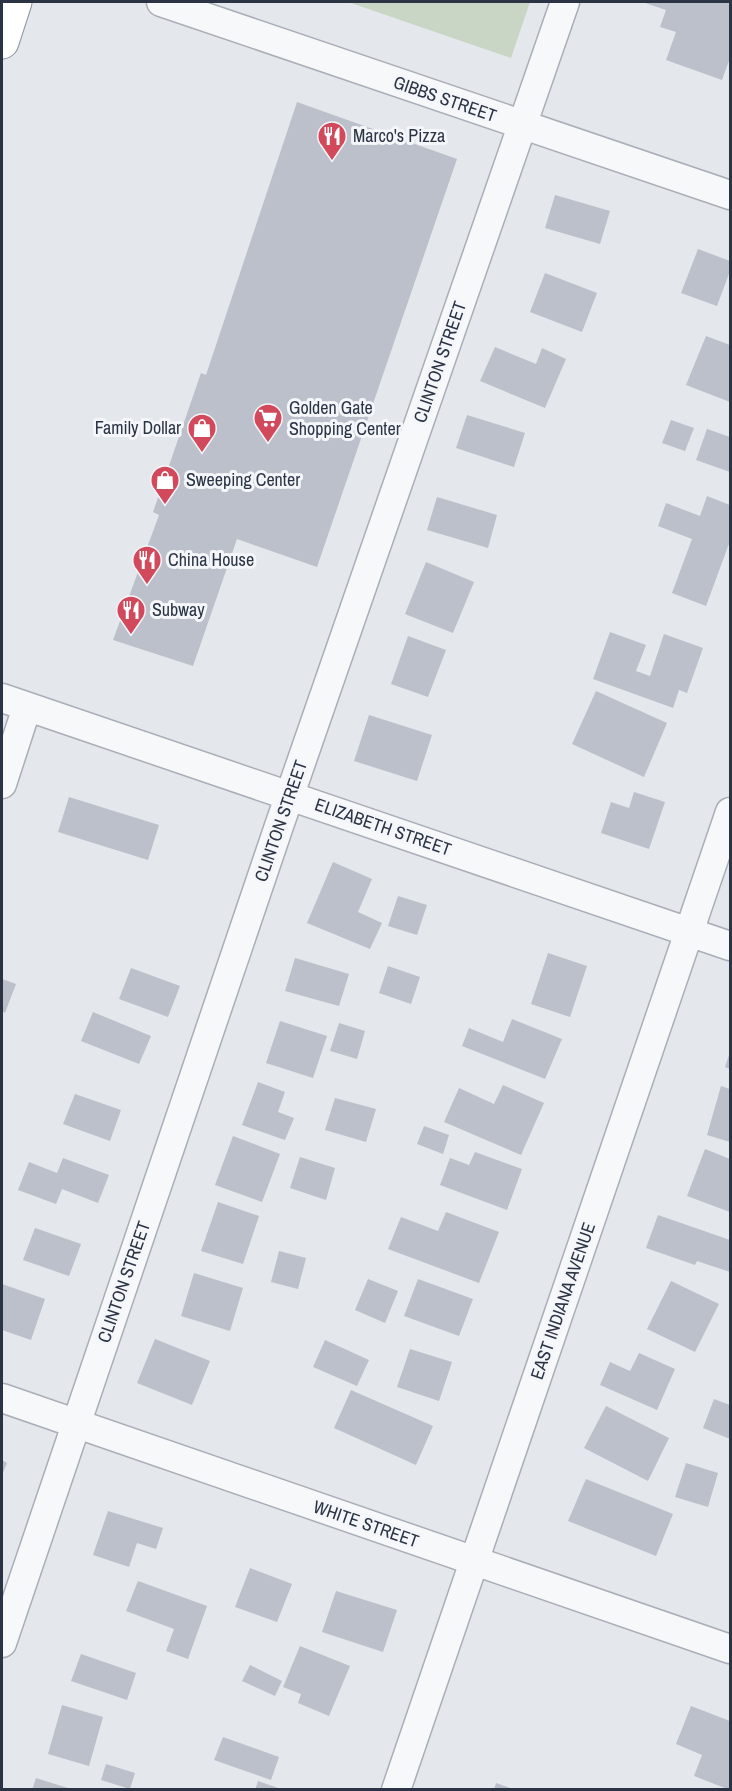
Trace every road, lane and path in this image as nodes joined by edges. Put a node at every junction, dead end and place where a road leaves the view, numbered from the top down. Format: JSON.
{"nodes":[{"id":1,"x":15,"y":2,"type":"edge"},
{"id":2,"x":161,"y":2,"type":"edge"},
{"id":3,"x":565,"y":2,"type":"edge"},
{"id":4,"x":2,"y":42,"type":"edge"},
{"id":5,"x":523,"y":126,"type":"junction"},
{"id":6,"x":730,"y":195,"type":"edge"},
{"id":7,"x":14,"y":702,"type":"edge"},
{"id":8,"x":2,"y":784,"type":"edge"},
{"id":9,"x":290,"y":796,"type":"junction"},
{"id":10,"x":730,"y":812,"type":"edge"},
{"id":11,"x":690,"y":933,"type":"junction"},
{"id":12,"x":730,"y":946,"type":"edge"},
{"id":13,"x":2,"y":1398,"type":"edge"},
{"id":14,"x":76,"y":1424,"type":"junction"},
{"id":15,"x":475,"y":1561,"type":"junction"},
{"id":16,"x":2,"y":1643,"type":"edge"},
{"id":17,"x":730,"y":1649,"type":"edge"},
{"id":18,"x":396,"y":1790,"type":"edge"}],
"edges":[{"from":1,"to":4,"type":"highway"},
{"from":2,"to":5,"type":"street","name":"GIBBS STREET"},
{"from":3,"to":5,"type":"street","name":"CLINTON STREET"},
{"from":5,"to":6,"type":"street","name":"GIBBS STREET"},
{"from":5,"to":9,"type":"street","name":"CLINTON STREET"},
{"from":7,"to":8,"type":"street"},
{"from":7,"to":9,"type":"street","name":"ELIZABETH STREET"},
{"from":9,"to":11,"type":"street","name":"ELIZABETH STREET"},
{"from":9,"to":14,"type":"street","name":"CLINTON STREET"},
{"from":10,"to":11,"type":"street","name":"EAST INDIANA AVENUE"},
{"from":11,"to":12,"type":"street","name":"ELIZABETH STREET"},
{"from":11,"to":15,"type":"street","name":"EAST INDIANA AVENUE"},
{"from":13,"to":14,"type":"street","name":"WHITE STREET"},
{"from":14,"to":15,"type":"street","name":"WHITE STREET"},
{"from":14,"to":16,"type":"street","name":"CLINTON STREET"},
{"from":15,"to":17,"type":"street","name":"WHITE STREET"},
{"from":15,"to":18,"type":"street","name":"EAST INDIANA AVENUE"}]}
